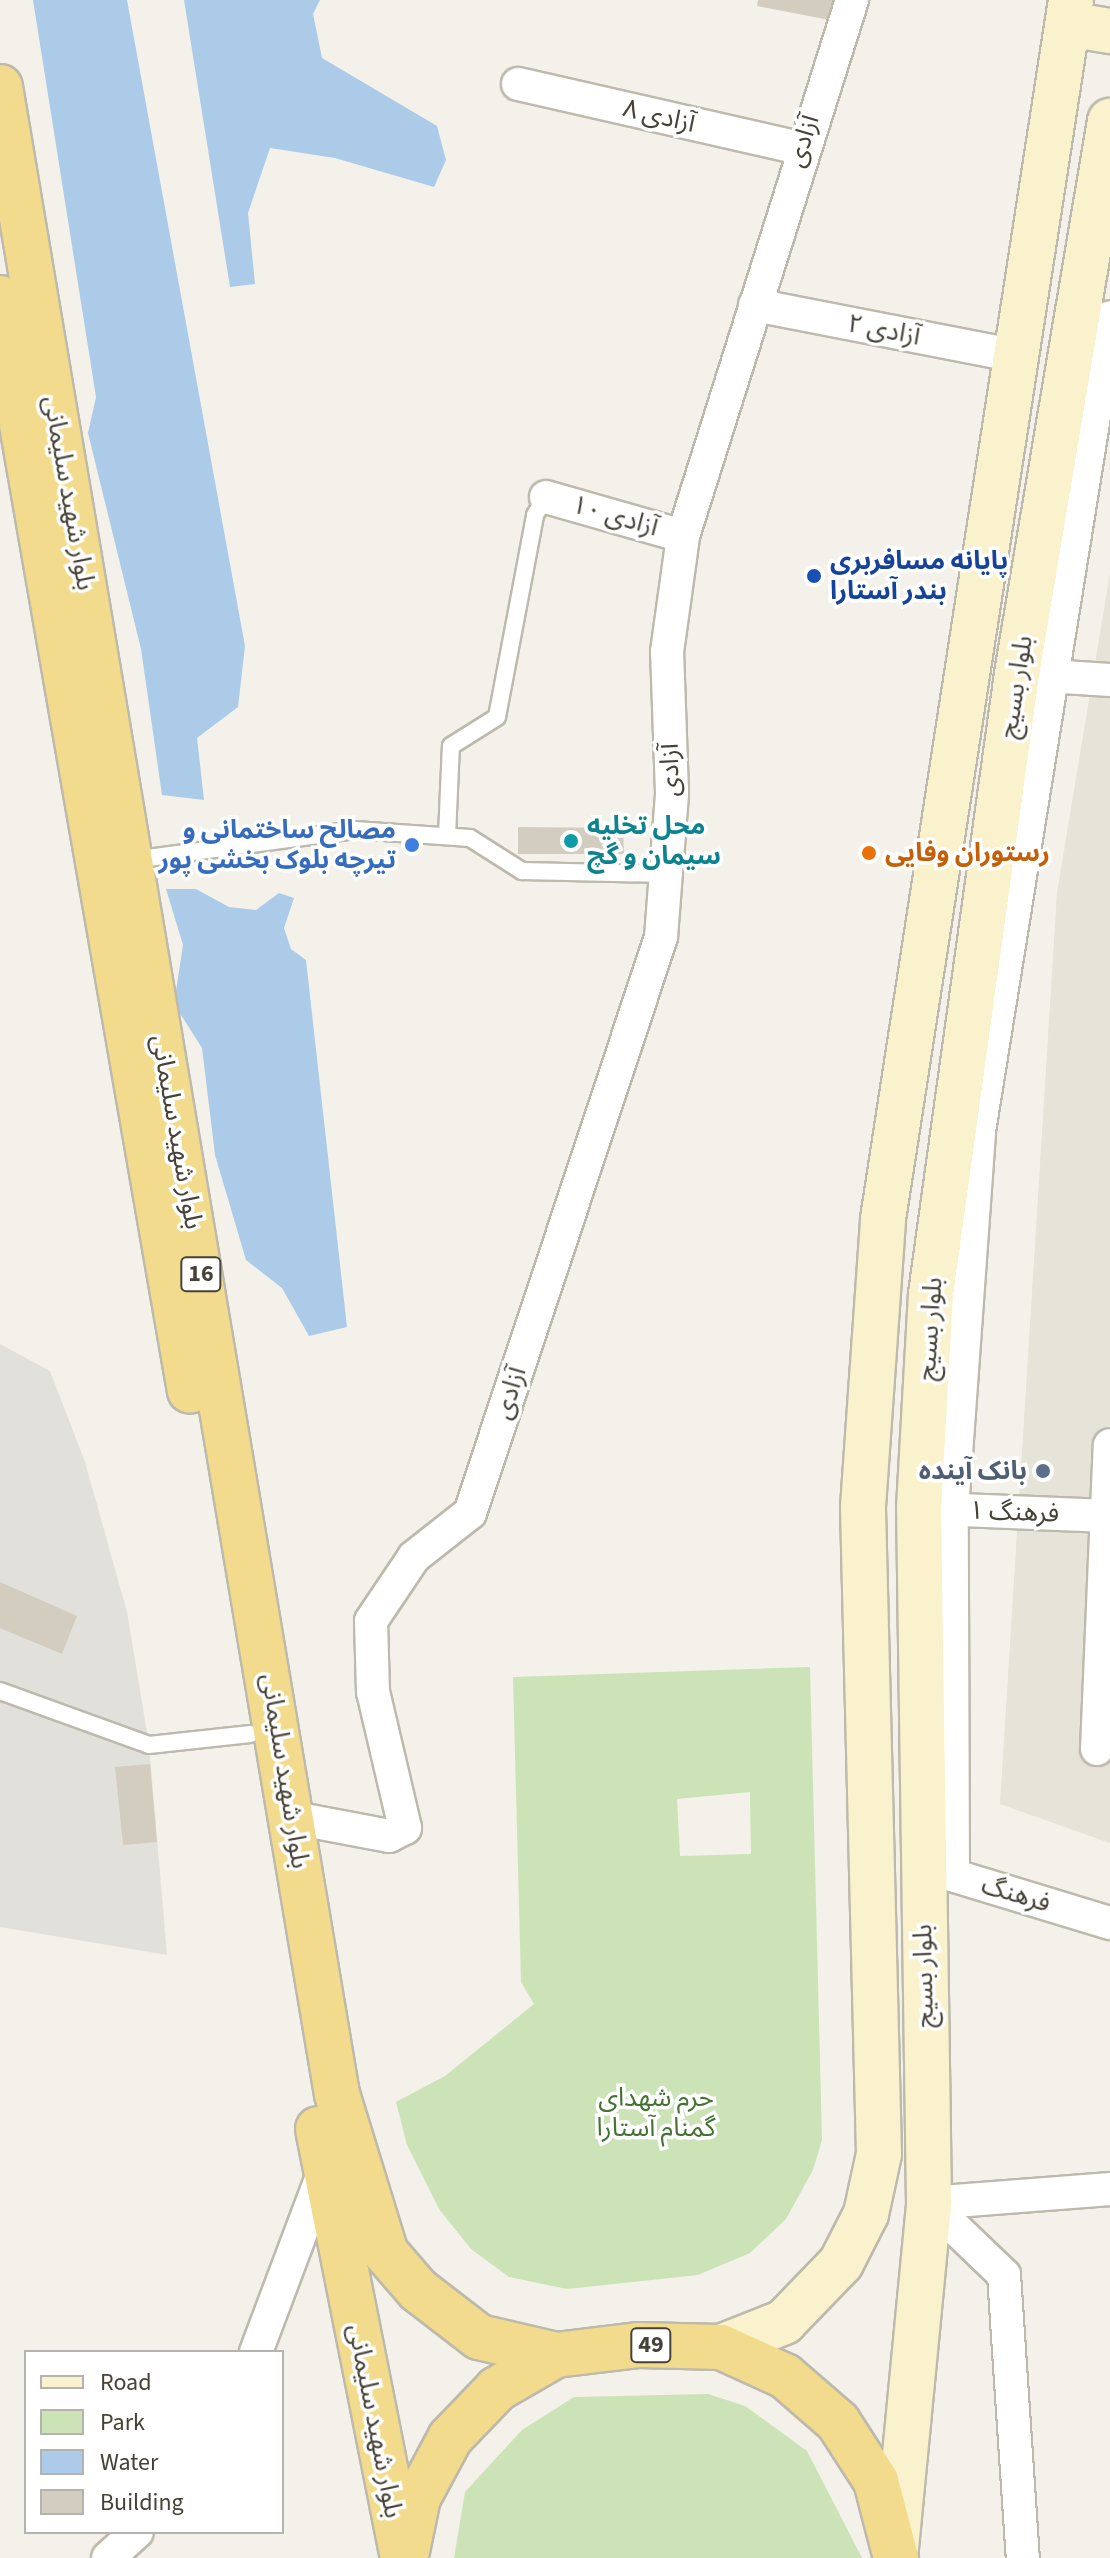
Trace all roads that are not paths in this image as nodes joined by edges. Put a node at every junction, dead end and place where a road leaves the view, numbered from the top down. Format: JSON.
{"nodes":[{"id":1,"x":852,"y":0,"type":"edge"},
{"id":2,"x":1070,"y":12,"type":"edge"},
{"id":3,"x":1110,"y":31,"type":"edge"},
{"id":4,"x":518,"y":84,"type":"dead end"},
{"id":5,"x":0,"y":87,"type":"edge"},
{"id":6,"x":1110,"y":121,"type":"edge"},
{"id":7,"x":800,"y":148,"type":"junction"},
{"id":8,"x":1105,"y":187,"type":"edge"},
{"id":9,"x":0,"y":298,"type":"edge"},
{"id":10,"x":755,"y":305,"type":"junction"},
{"id":11,"x":1110,"y":317,"type":"edge"},
{"id":12,"x":1013,"y":355,"type":"junction"},
{"id":13,"x":546,"y":497,"type":"joint"},
{"id":14,"x":683,"y":536,"type":"junction"},
{"id":15,"x":1035,"y":675,"type":"junction"},
{"id":16,"x":1110,"y":680,"type":"edge"},
{"id":17,"x":447,"y":836,"type":"junction"},
{"id":18,"x":131,"y":860,"type":"junction"},
{"id":19,"x":666,"y":874,"type":"junction"},
{"id":20,"x":1110,"y":1445,"type":"edge"},
{"id":21,"x":863,"y":1507,"type":"junction"},
{"id":22,"x":935,"y":1509,"type":"junction"},
{"id":23,"x":1107,"y":1516,"type":"edge"},
{"id":24,"x":0,"y":1691,"type":"edge"},
{"id":25,"x":250,"y":1734,"type":"junction"},
{"id":26,"x":1097,"y":1749,"type":"dead end"},
{"id":27,"x":294,"y":1818,"type":"junction"},
{"id":28,"x":937,"y":1870,"type":"junction"},
{"id":29,"x":1110,"y":1923,"type":"edge"},
{"id":30,"x":325,"y":2168,"type":"junction"},
{"id":31,"x":1110,"y":2189,"type":"edge"},
{"id":32,"x":929,"y":2203,"type":"junction"},
{"id":33,"x":721,"y":2347,"type":"junction"},
{"id":34,"x":257,"y":2350,"type":"edge"},
{"id":35,"x":556,"y":2355,"type":"junction"},
{"id":36,"x":135,"y":2534,"type":"edge"},
{"id":37,"x":896,"y":2553,"type":"edge"},
{"id":38,"x":108,"y":2558,"type":"edge"},
{"id":39,"x":404,"y":2558,"type":"edge"},
{"id":40,"x":1023,"y":2558,"type":"edge"}],
"edges":[{"from":1,"to":7,"type":"street","name":"آزادی"},
{"from":2,"to":3,"type":"main road"},
{"from":2,"to":12,"type":"main road","name":"بلوار بسیج","number":"49"},
{"from":4,"to":7,"type":"street","name":"آزادی ۸"},
{"from":5,"to":18,"type":"highway","name":"بلوار شهید سلیمانی","number":"16"},
{"from":6,"to":8,"type":"main road","name":"بلوار بسیج","number":"49"},
{"from":7,"to":10,"type":"street","name":"آزادی"},
{"from":8,"to":15,"type":"main road","name":"بلوار بسیج","number":"49"},
{"from":9,"to":25,"type":"highway","name":"بلوار شهید سلیمانی","number":"16"},
{"from":10,"to":12,"type":"street","name":"آزادی ۲"},
{"from":10,"to":14,"type":"street","name":"آزادی"},
{"from":11,"to":15,"type":"street"},
{"from":12,"to":21,"type":"main road","name":"بلوار بسیج","number":"49"},
{"from":13,"to":14,"type":"street","name":"آزادی ۱۰"},
{"from":13,"to":17,"type":"lane"},
{"from":14,"to":19,"type":"street","name":"آزادی"},
{"from":15,"to":16,"type":"street"},
{"from":15,"to":22,"type":"main road","name":"بلوار بسیج","number":"49"},
{"from":17,"to":18,"type":"lane"},
{"from":17,"to":19,"type":"lane"},
{"from":18,"to":27,"type":"highway","name":"بلوار شهید سلیمانی","number":"16"},
{"from":19,"to":27,"type":"street","name":"آزادی"},
{"from":20,"to":23,"type":"street"},
{"from":21,"to":22,"type":"main road"},
{"from":21,"to":33,"type":"main road","name":"بلوار بسیج","number":"49"},
{"from":22,"to":23,"type":"street","name":"فرهنگ ۱"},
{"from":22,"to":28,"type":"main road","name":"بلوار بسیج","number":"49"},
{"from":23,"to":26,"type":"street"},
{"from":24,"to":25,"type":"lane"},
{"from":25,"to":30,"type":"highway","name":"بلوار شهید سلیمانی","number":"16"},
{"from":27,"to":35,"type":"highway","name":"بلوار شهید سلیمانی","number":"16"},
{"from":28,"to":29,"type":"street","name":"فرهنگ"},
{"from":28,"to":32,"type":"main road","name":"بلوار بسیج","number":"49"},
{"from":30,"to":34,"type":"street"},
{"from":30,"to":39,"type":"highway","name":"بلوار شهید سلیمانی","number":"16"},
{"from":31,"to":32,"type":"street"},
{"from":32,"to":37,"type":"main road","name":"بلوار بسیج","number":"49"},
{"from":32,"to":40,"type":"street"},
{"from":33,"to":35,"type":"highway","number":"49"},
{"from":33,"to":37,"type":"highway","number":"49"},
{"from":35,"to":39,"type":"highway","number":"49"},
{"from":36,"to":38,"type":"street"}]}
